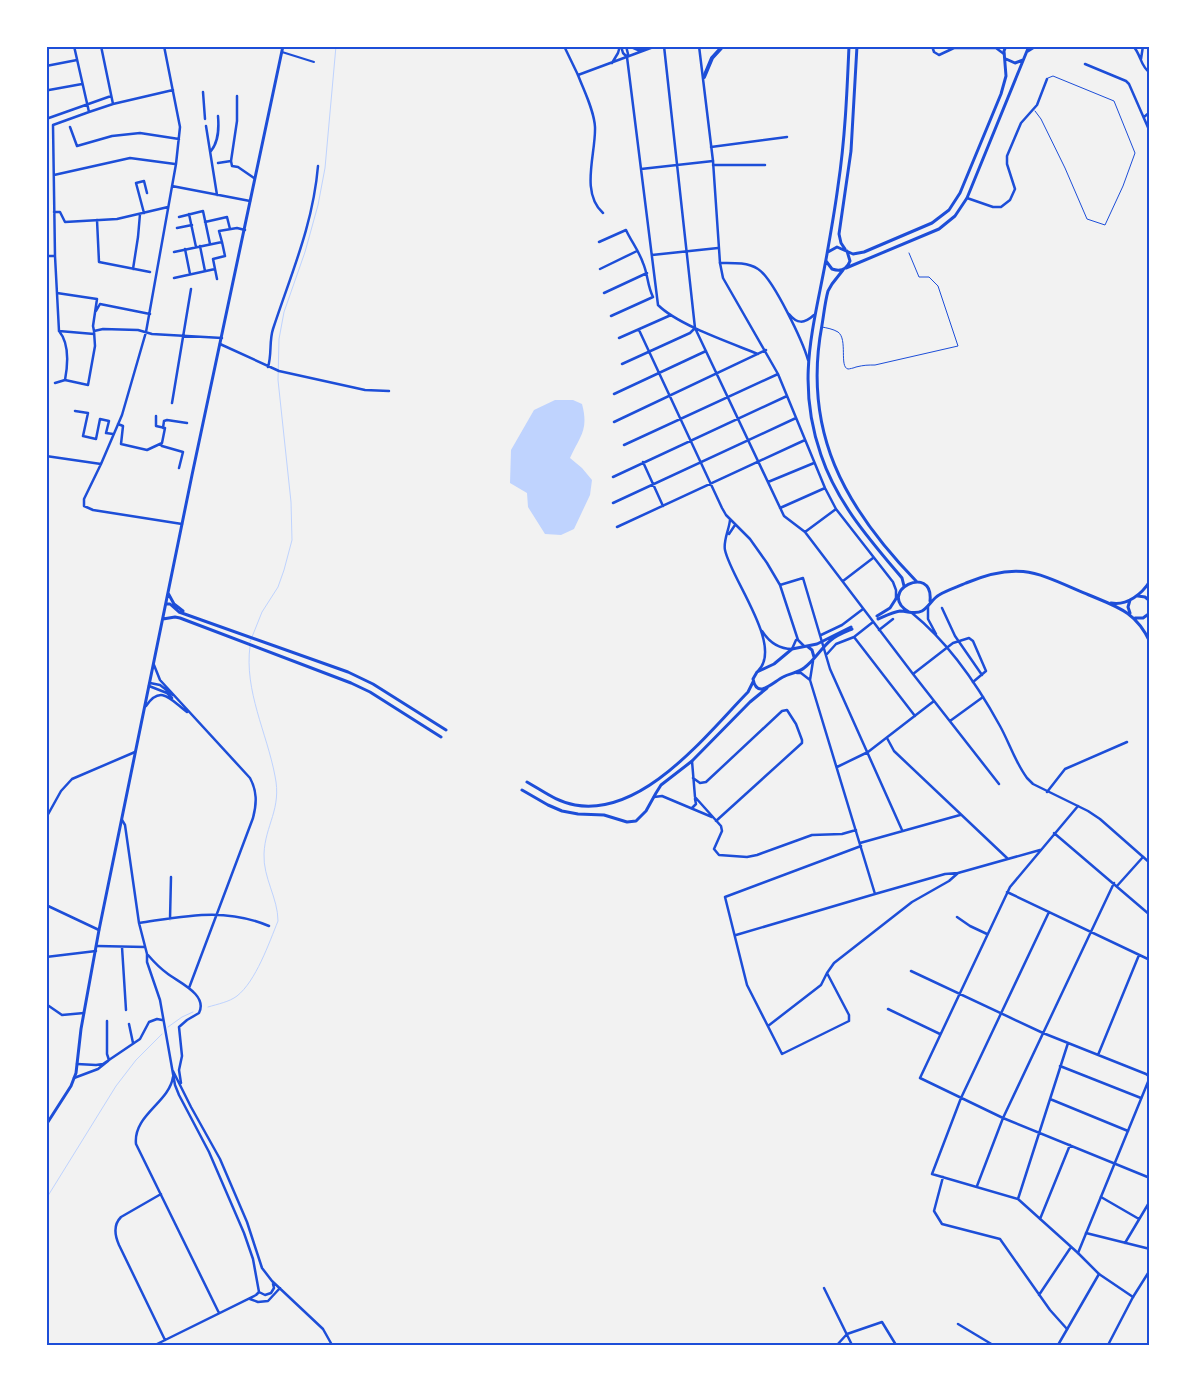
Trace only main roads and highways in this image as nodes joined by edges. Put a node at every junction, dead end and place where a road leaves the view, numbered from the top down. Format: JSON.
{"nodes":[{"id":1,"x":283,"y":46,"type":"edge"},
{"id":2,"x":723,"y":46,"type":"edge"},
{"id":3,"x":848,"y":46,"type":"edge"},
{"id":4,"x":858,"y":46,"type":"edge"},
{"id":5,"x":1006,"y":46,"type":"edge"},
{"id":6,"x":1029,"y":46,"type":"edge"},
{"id":7,"x":1036,"y":46,"type":"edge"},
{"id":8,"x":1026,"y":53,"type":"junction"},
{"id":9,"x":1005,"y":57,"type":"junction"},
{"id":10,"x":1023,"y":60,"type":"junction"},
{"id":11,"x":704,"y":77,"type":"road end"},
{"id":12,"x":846,"y":250,"type":"junction"},
{"id":13,"x":826,"y":256,"type":"junction"},
{"id":14,"x":844,"y":269,"type":"junction"},
{"id":15,"x":1150,"y":581,"type":"edge"},
{"id":16,"x":917,"y":582,"type":"junction"},
{"id":17,"x":904,"y":586,"type":"junction"},
{"id":18,"x":168,"y":592,"type":"junction"},
{"id":19,"x":900,"y":593,"type":"junction"},
{"id":20,"x":930,"y":596,"type":"junction"},
{"id":21,"x":937,"y":596,"type":"junction"},
{"id":22,"x":1134,"y":597,"type":"junction"},
{"id":23,"x":1150,"y":601,"type":"edge"},
{"id":24,"x":1106,"y":602,"type":"junction"},
{"id":25,"x":166,"y":604,"type":"junction"},
{"id":26,"x":929,"y":605,"type":"junction"},
{"id":27,"x":910,"y":612,"type":"junction"},
{"id":28,"x":185,"y":613,"type":"junction"},
{"id":29,"x":1150,"y":613,"type":"edge"},
{"id":30,"x":1132,"y":616,"type":"junction"},
{"id":31,"x":163,"y":619,"type":"junction"},
{"id":32,"x":1150,"y":642,"type":"edge"},
{"id":33,"x":805,"y":646,"type":"junction"},
{"id":34,"x":813,"y":660,"type":"junction"},
{"id":35,"x":754,"y":682,"type":"junction"},
{"id":36,"x":767,"y":688,"type":"junction"},
{"id":37,"x":446,"y":730,"type":"dead end"},
{"id":38,"x":441,"y":738,"type":"dead end"},
{"id":39,"x":527,"y":782,"type":"dead end"},
{"id":40,"x":522,"y":790,"type":"dead end"},
{"id":41,"x":46,"y":1125,"type":"edge"}],
"edges":[{"from":1,"to":18,"type":"main road"},
{"from":2,"to":11,"type":"main road"},
{"from":3,"to":13,"type":"main road"},
{"from":4,"to":12,"type":"main road"},
{"from":5,"to":9,"type":"main road"},
{"from":6,"to":8,"type":"main road"},
{"from":7,"to":8,"type":"main road"},
{"from":8,"to":10,"type":"main road"},
{"from":9,"to":10,"type":"main road"},
{"from":9,"to":12,"type":"main road"},
{"from":10,"to":14,"type":"main road"},
{"from":12,"to":13,"type":"main road"},
{"from":12,"to":14,"type":"main road"},
{"from":13,"to":14,"type":"main road"},
{"from":13,"to":17,"type":"main road"},
{"from":14,"to":16,"type":"main road"},
{"from":15,"to":22,"type":"main road"},
{"from":16,"to":17,"type":"main road"},
{"from":16,"to":20,"type":"main road"},
{"from":17,"to":19,"type":"main road"},
{"from":18,"to":25,"type":"main road"},
{"from":18,"to":28,"type":"main road"},
{"from":19,"to":27,"type":"main road"},
{"from":19,"to":27,"type":"main road"},
{"from":20,"to":21,"type":"main road"},
{"from":20,"to":26,"type":"main road"},
{"from":21,"to":24,"type":"main road"},
{"from":21,"to":26,"type":"main road"},
{"from":22,"to":23,"type":"main road"},
{"from":22,"to":24,"type":"main road"},
{"from":22,"to":30,"type":"main road"},
{"from":24,"to":30,"type":"main road"},
{"from":25,"to":28,"type":"main road"},
{"from":25,"to":31,"type":"main road"},
{"from":26,"to":27,"type":"main road"},
{"from":28,"to":37,"type":"main road"},
{"from":29,"to":30,"type":"main road"},
{"from":30,"to":32,"type":"main road"},
{"from":31,"to":38,"type":"main road"},
{"from":31,"to":41,"type":"main road"},
{"from":33,"to":34,"type":"main road"},
{"from":33,"to":34,"type":"main road"},
{"from":33,"to":35,"type":"main road"},
{"from":34,"to":36,"type":"main road"},
{"from":35,"to":36,"type":"main road"},
{"from":35,"to":39,"type":"main road"},
{"from":36,"to":40,"type":"main road"}]}
